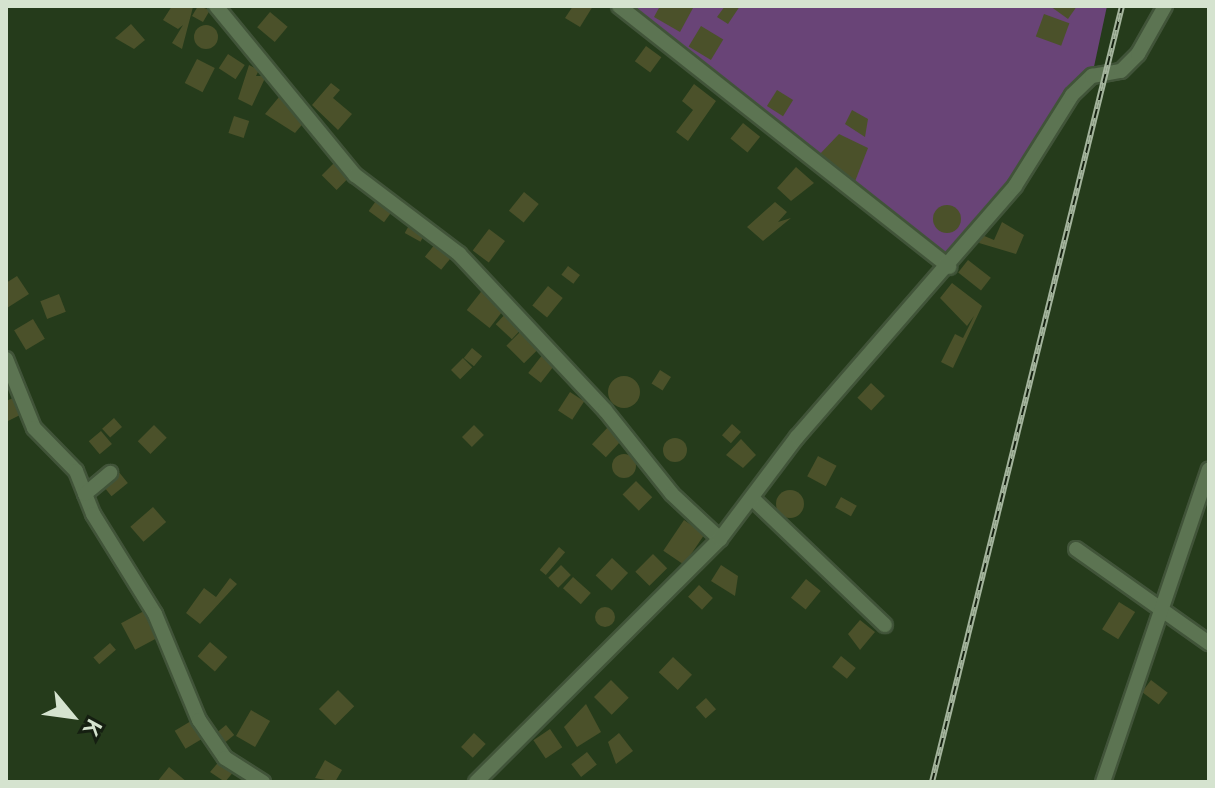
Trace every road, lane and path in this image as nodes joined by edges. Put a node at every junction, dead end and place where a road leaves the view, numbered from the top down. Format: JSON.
{"nodes":[{"id":1,"x":216,"y":6,"type":"edge"},
{"id":2,"x":619,"y":6,"type":"edge"},
{"id":3,"x":1165,"y":6,"type":"edge"},
{"id":4,"x":949,"y":267,"type":"junction"},
{"id":5,"x":6,"y":359,"type":"edge"},
{"id":6,"x":1209,"y":469,"type":"edge"},
{"id":7,"x":110,"y":473,"type":"dead end"},
{"id":8,"x":85,"y":494,"type":"junction"},
{"id":9,"x":754,"y":500,"type":"junction"},
{"id":10,"x":720,"y":539,"type":"junction"},
{"id":11,"x":1076,"y":549,"type":"dead end"},
{"id":12,"x":1165,"y":612,"type":"junction"},
{"id":13,"x":885,"y":625,"type":"dead end"},
{"id":14,"x":1209,"y":643,"type":"edge"},
{"id":15,"x":263,"y":782,"type":"edge"},
{"id":16,"x":476,"y":782,"type":"edge"},
{"id":17,"x":1103,"y":782,"type":"edge"}],
"edges":[{"from":1,"to":10,"type":"street"},
{"from":2,"to":4,"type":"street"},
{"from":3,"to":4,"type":"street"},
{"from":4,"to":9,"type":"street"},
{"from":5,"to":8,"type":"street"},
{"from":6,"to":12,"type":"street"},
{"from":7,"to":8,"type":"street"},
{"from":8,"to":15,"type":"street"},
{"from":9,"to":10,"type":"street"},
{"from":9,"to":13,"type":"street"},
{"from":10,"to":16,"type":"street"},
{"from":11,"to":12,"type":"street"},
{"from":12,"to":14,"type":"street"},
{"from":12,"to":17,"type":"street"}]}
